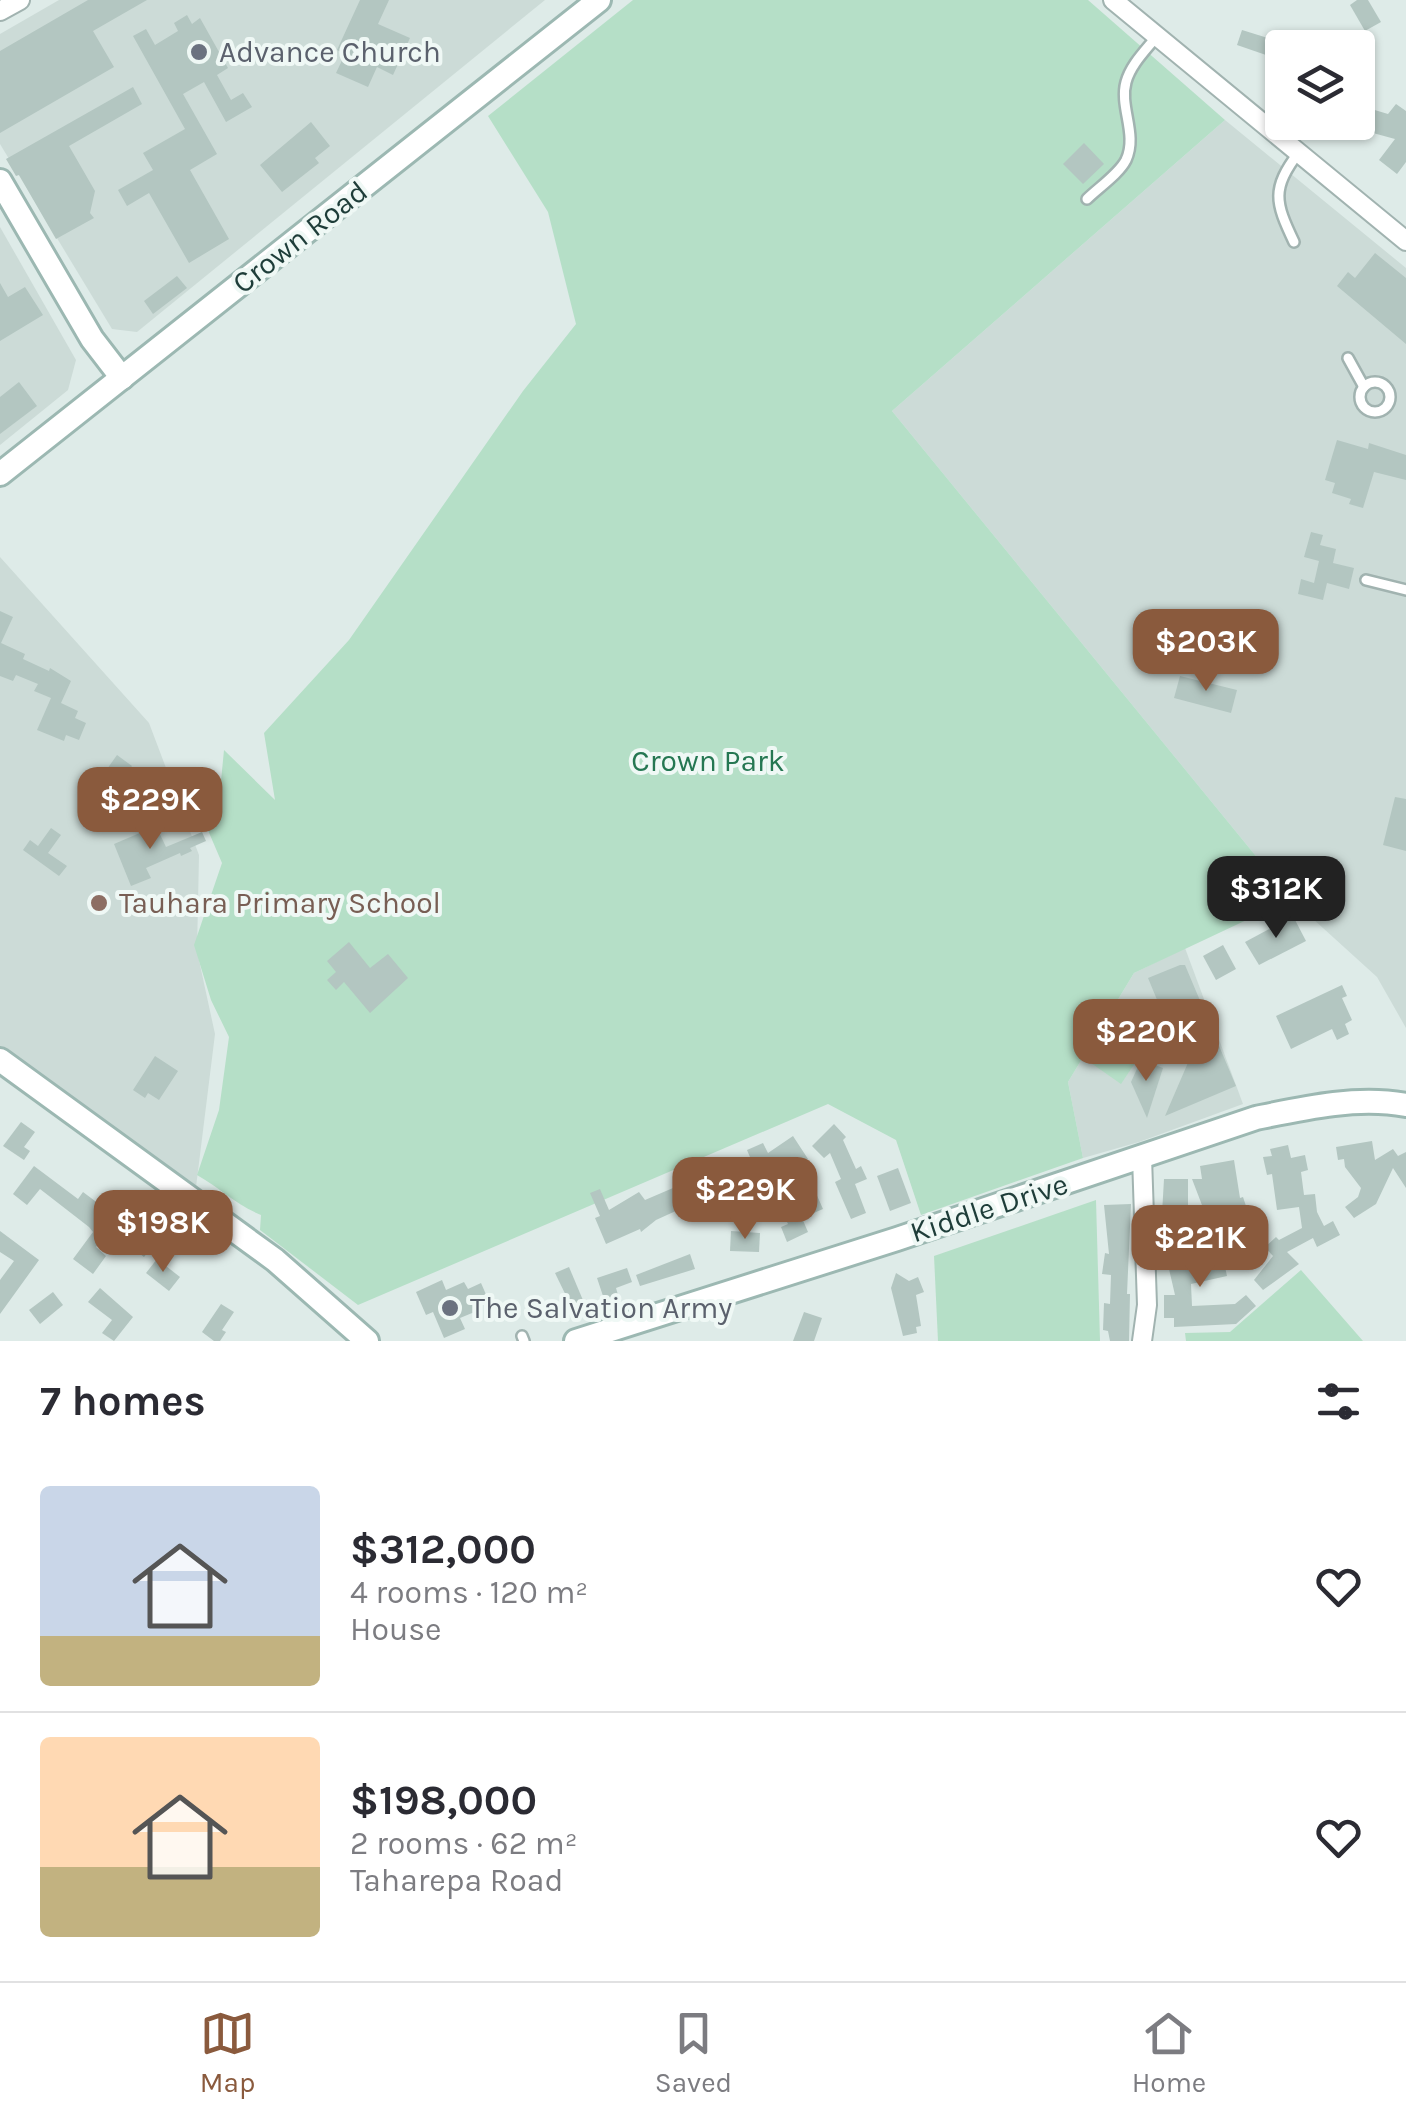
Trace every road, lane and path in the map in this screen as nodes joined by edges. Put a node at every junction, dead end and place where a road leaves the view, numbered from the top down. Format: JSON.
{"nodes":[{"id":1,"x":20,"y":0,"type":"edge"},
{"id":2,"x":599,"y":0,"type":"edge"},
{"id":3,"x":1113,"y":0,"type":"edge"},
{"id":4,"x":0,"y":12,"type":"edge"},
{"id":5,"x":1157,"y":36,"type":"junction"},
{"id":6,"x":1298,"y":152,"type":"junction"},
{"id":7,"x":0,"y":181,"type":"edge"},
{"id":8,"x":1087,"y":199,"type":"dead end"},
{"id":9,"x":1402,"y":231,"type":"edge"},
{"id":10,"x":1294,"y":242,"type":"dead end"},
{"id":11,"x":1348,"y":358,"type":"dead end"},
{"id":12,"x":122,"y":378,"type":"junction"},
{"id":13,"x":1364,"y":387,"type":"dead end"},
{"id":14,"x":0,"y":474,"type":"edge"},
{"id":15,"x":1366,"y":580,"type":"dead end"},
{"id":16,"x":1406,"y":590,"type":"edge"},
{"id":17,"x":0,"y":1060,"type":"edge"},
{"id":18,"x":1406,"y":1105,"type":"edge"},
{"id":19,"x":1142,"y":1158,"type":"junction"},
{"id":20,"x":332,"y":1313,"type":"junction"},
{"id":21,"x":350,"y":1341,"type":"edge"},
{"id":22,"x":367,"y":1341,"type":"edge"},
{"id":23,"x":576,"y":1341,"type":"edge"},
{"id":24,"x":1142,"y":1341,"type":"edge"}],
"edges":[{"from":1,"to":4,"type":"street"},
{"from":2,"to":12,"type":"street","name":"Crown Road"},
{"from":3,"to":5,"type":"street"},
{"from":5,"to":6,"type":"street"},
{"from":5,"to":8,"type":"lane"},
{"from":6,"to":9,"type":"street"},
{"from":6,"to":10,"type":"lane"},
{"from":7,"to":12,"type":"street"},
{"from":11,"to":13,"type":"lane"},
{"from":12,"to":14,"type":"street","name":"Crown Road"},
{"from":15,"to":16,"type":"lane"},
{"from":17,"to":20,"type":"street"},
{"from":18,"to":19,"type":"street","name":"Kiddle Drive"},
{"from":19,"to":23,"type":"street","name":"Kiddle Drive"},
{"from":19,"to":24,"type":"street"},
{"from":20,"to":21,"type":"street"},
{"from":20,"to":22,"type":"street"}]}
